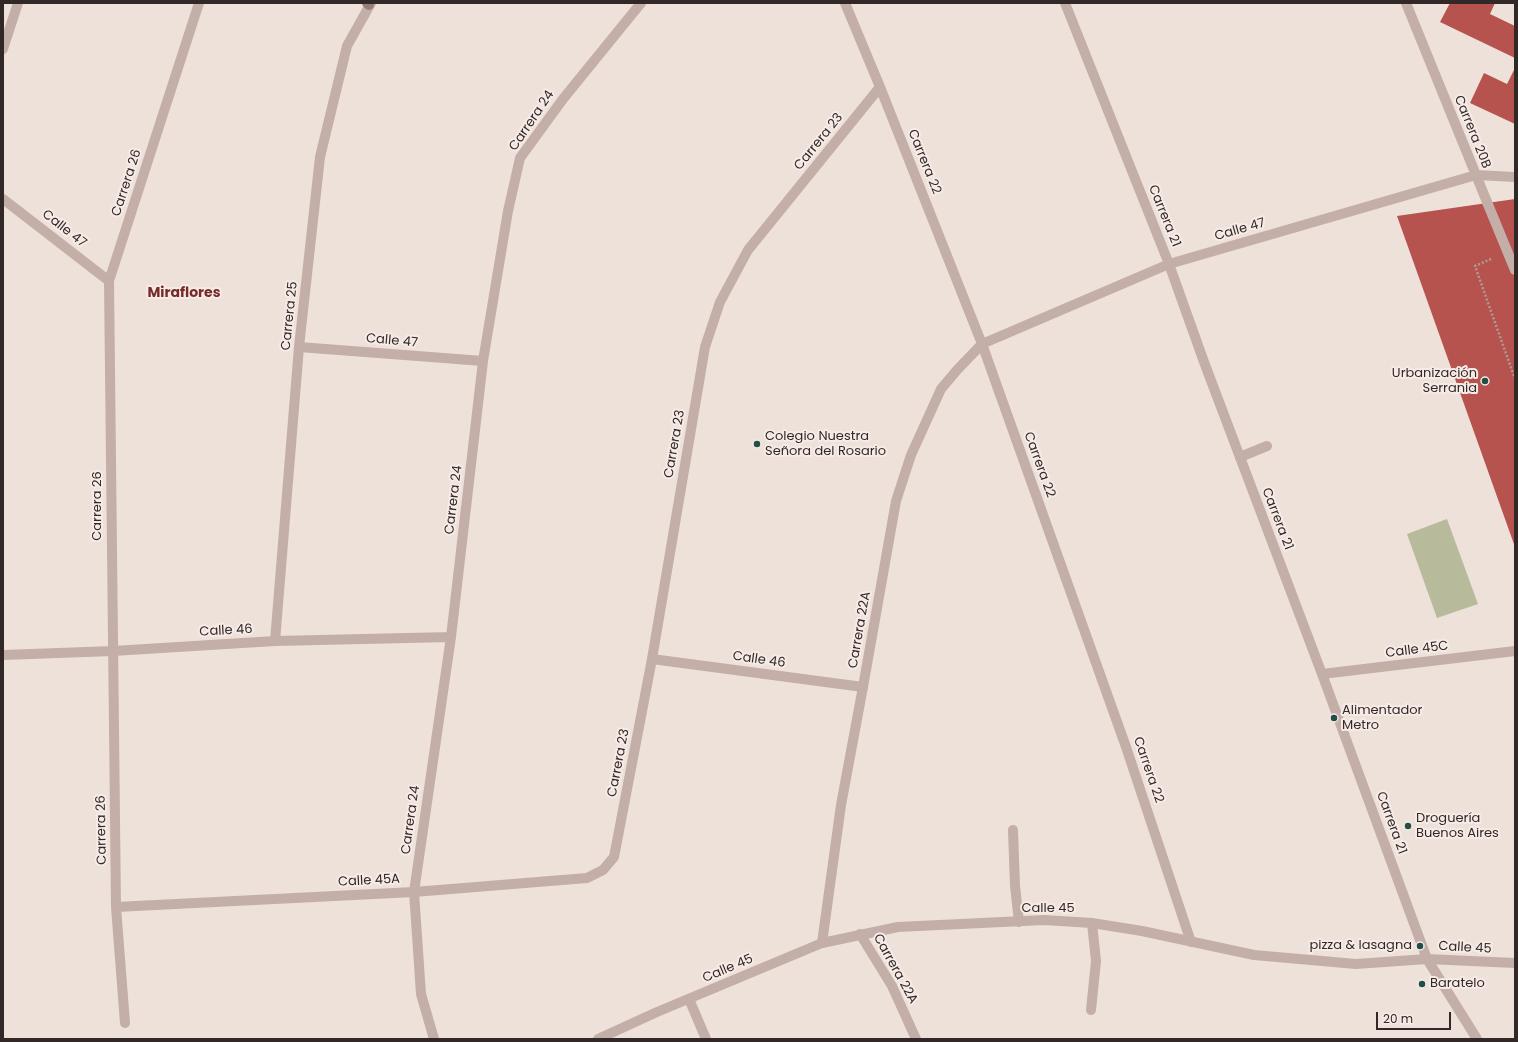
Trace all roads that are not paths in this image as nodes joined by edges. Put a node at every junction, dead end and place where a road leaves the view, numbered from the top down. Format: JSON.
{"nodes":[{"id":1,"x":18,"y":3,"type":"edge"},
{"id":2,"x":199,"y":3,"type":"edge"},
{"id":3,"x":641,"y":3,"type":"edge"},
{"id":4,"x":845,"y":3,"type":"edge"},
{"id":5,"x":1065,"y":3,"type":"edge"},
{"id":6,"x":1406,"y":3,"type":"edge"},
{"id":7,"x":369,"y":4,"type":"edge"},
{"id":8,"x":3,"y":49,"type":"edge"},
{"id":9,"x":880,"y":87,"type":"junction"},
{"id":10,"x":1476,"y":175,"type":"junction"},
{"id":11,"x":1515,"y":177,"type":"edge"},
{"id":12,"x":3,"y":198,"type":"edge"},
{"id":13,"x":1169,"y":264,"type":"junction"},
{"id":14,"x":1515,"y":270,"type":"edge"},
{"id":15,"x":110,"y":281,"type":"junction"},
{"id":16,"x":982,"y":344,"type":"junction"},
{"id":17,"x":299,"y":347,"type":"junction"},
{"id":18,"x":483,"y":361,"type":"junction"},
{"id":19,"x":1267,"y":446,"type":"dead end"},
{"id":20,"x":1240,"y":457,"type":"junction"},
{"id":21,"x":451,"y":637,"type":"junction"},
{"id":22,"x":275,"y":641,"type":"junction"},
{"id":23,"x":113,"y":651,"type":"junction"},
{"id":24,"x":1515,"y":651,"type":"edge"},
{"id":25,"x":3,"y":656,"type":"edge"},
{"id":26,"x":652,"y":659,"type":"junction"},
{"id":27,"x":1322,"y":674,"type":"junction"},
{"id":28,"x":863,"y":687,"type":"junction"},
{"id":29,"x":1013,"y":830,"type":"dead end"},
{"id":30,"x":614,"y":857,"type":"joint"},
{"id":31,"x":414,"y":892,"type":"junction"},
{"id":32,"x":116,"y":907,"type":"junction"},
{"id":33,"x":1019,"y":922,"type":"junction"},
{"id":34,"x":1092,"y":923,"type":"junction"},
{"id":35,"x":860,"y":934,"type":"junction"},
{"id":36,"x":1191,"y":942,"type":"junction"},
{"id":37,"x":822,"y":943,"type":"junction"},
{"id":38,"x":1427,"y":959,"type":"junction"},
{"id":39,"x":1515,"y":963,"type":"edge"},
{"id":40,"x":689,"y":999,"type":"junction"},
{"id":41,"x":1091,"y":1010,"type":"dead end"},
{"id":42,"x":125,"y":1023,"type":"dead end"},
{"id":43,"x":434,"y":1039,"type":"edge"},
{"id":44,"x":598,"y":1039,"type":"edge"},
{"id":45,"x":706,"y":1039,"type":"edge"},
{"id":46,"x":916,"y":1039,"type":"edge"},
{"id":47,"x":1477,"y":1039,"type":"edge"}],
"edges":[{"from":1,"to":8,"type":"street"},
{"from":2,"to":15,"type":"street","name":"Carrera 26"},
{"from":3,"to":18,"type":"street","name":"Carrera 24"},
{"from":4,"to":9,"type":"street","name":"Carrera 22"},
{"from":5,"to":13,"type":"street","name":"Carrera 21"},
{"from":6,"to":10,"type":"street","name":"Carrera 20B"},
{"from":7,"to":17,"type":"street","name":"Carrera 25"},
{"from":9,"to":16,"type":"street","name":"Carrera 22"},
{"from":9,"to":26,"type":"street","name":"Carrera 23"},
{"from":10,"to":11,"type":"street","name":"Calle 47"},
{"from":10,"to":13,"type":"street","name":"Calle 47"},
{"from":10,"to":14,"type":"street","name":"Carrera 20B"},
{"from":12,"to":15,"type":"street","name":"Calle 47"},
{"from":13,"to":16,"type":"street","name":"Calle 47"},
{"from":13,"to":20,"type":"street","name":"Carrera 21"},
{"from":15,"to":23,"type":"street","name":"Carrera 26"},
{"from":16,"to":28,"type":"street","name":"Carrera 22A"},
{"from":16,"to":36,"type":"street","name":"Carrera 22"},
{"from":17,"to":18,"type":"street","name":"Calle 47"},
{"from":17,"to":22,"type":"street","name":"Carrera 25"},
{"from":18,"to":21,"type":"street","name":"Carrera 24"},
{"from":19,"to":20,"type":"street"},
{"from":20,"to":27,"type":"street","name":"Carrera 21"},
{"from":21,"to":22,"type":"street","name":"Calle 46"},
{"from":21,"to":31,"type":"street","name":"Carrera 24"},
{"from":22,"to":23,"type":"street","name":"Calle 46"},
{"from":23,"to":25,"type":"street","name":"Calle 46"},
{"from":23,"to":32,"type":"street","name":"Carrera 26"},
{"from":24,"to":27,"type":"street","name":"Calle 45C"},
{"from":26,"to":28,"type":"street","name":"Calle 46"},
{"from":26,"to":30,"type":"street","name":"Carrera 23"},
{"from":27,"to":38,"type":"street","name":"Carrera 21"},
{"from":28,"to":37,"type":"street","name":"Carrera 22A"},
{"from":29,"to":33,"type":"street"},
{"from":30,"to":31,"type":"street","name":"Calle 45A"},
{"from":31,"to":32,"type":"street","name":"Calle 45A"},
{"from":31,"to":43,"type":"street","name":"Carrera 24"},
{"from":32,"to":42,"type":"street","name":"Carrera 26"},
{"from":33,"to":34,"type":"street","name":"Calle 45"},
{"from":33,"to":35,"type":"street","name":"Calle 45"},
{"from":34,"to":36,"type":"street","name":"Calle 45"},
{"from":34,"to":41,"type":"street"},
{"from":35,"to":37,"type":"street","name":"Calle 45"},
{"from":35,"to":46,"type":"street","name":"Carrera 22A"},
{"from":36,"to":38,"type":"street","name":"Calle 45"},
{"from":37,"to":40,"type":"street","name":"Calle 45"},
{"from":38,"to":39,"type":"street","name":"Calle 45"},
{"from":38,"to":47,"type":"street","name":"Carrera 21"},
{"from":40,"to":44,"type":"street","name":"Calle 45"},
{"from":40,"to":45,"type":"street"}]}
